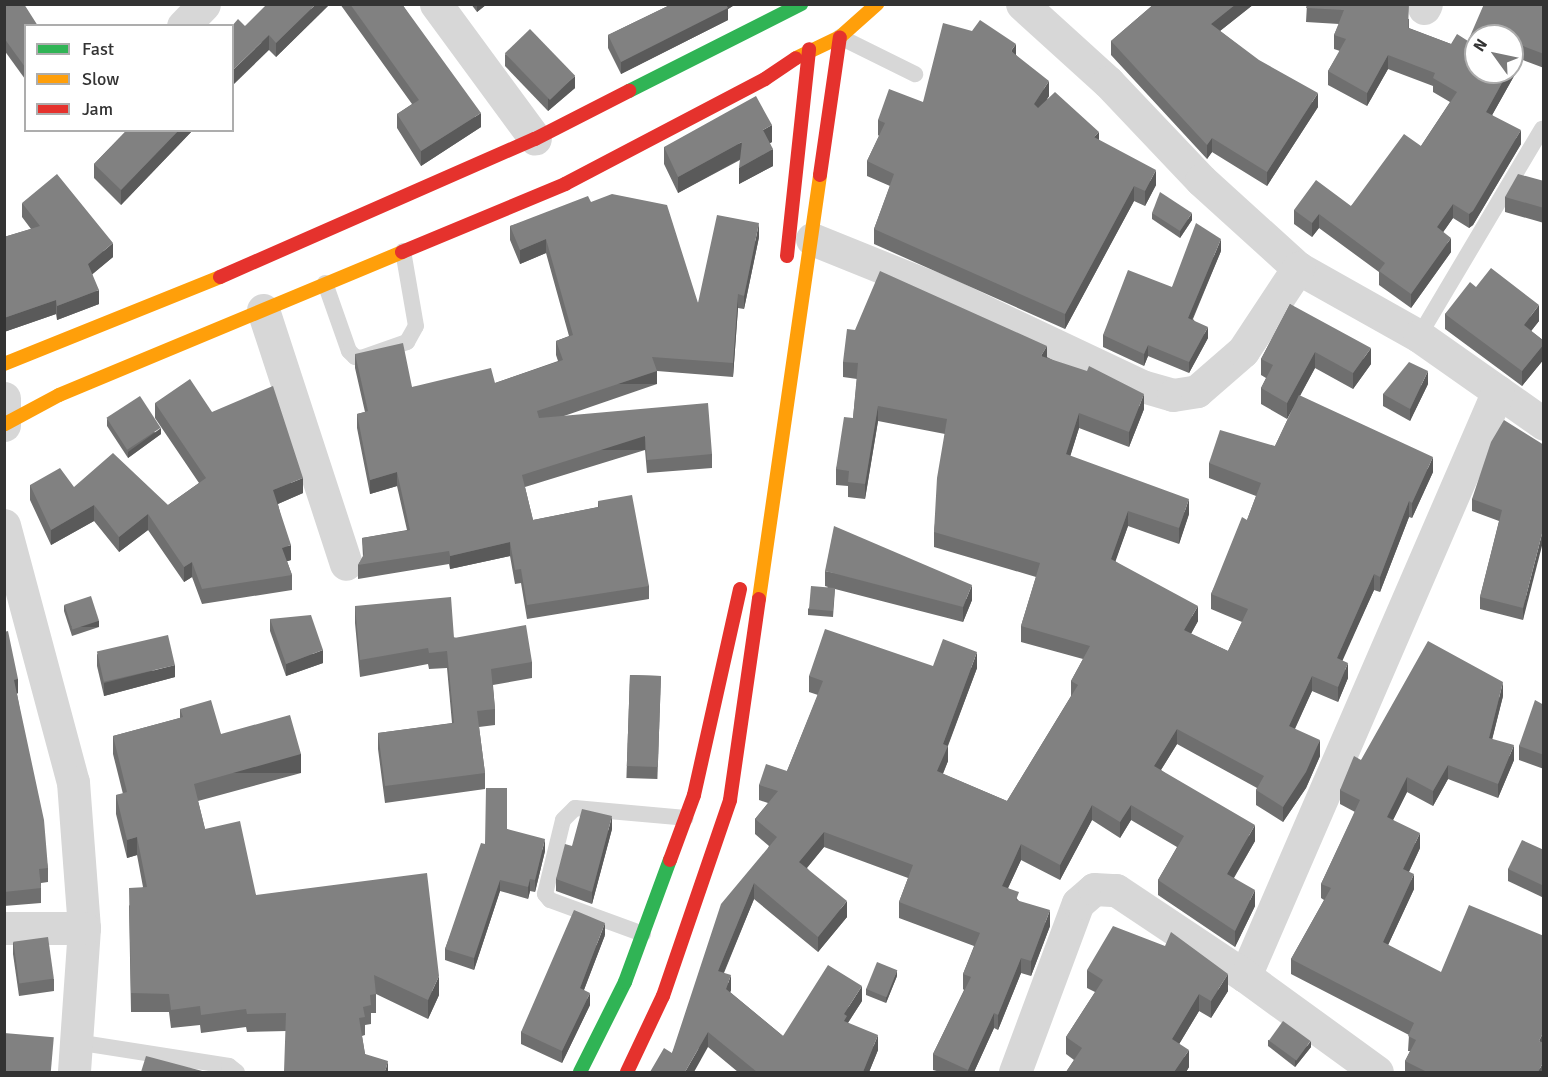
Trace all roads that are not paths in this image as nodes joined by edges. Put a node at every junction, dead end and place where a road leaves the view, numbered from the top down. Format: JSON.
{"nodes":[{"id":1,"x":204,"y":4,"type":"edge"},
{"id":2,"x":436,"y":4,"type":"edge"},
{"id":3,"x":801,"y":4,"type":"edge"},
{"id":4,"x":877,"y":4,"type":"edge"},
{"id":5,"x":1022,"y":4,"type":"edge"},
{"id":6,"x":185,"y":24,"type":"edge"},
{"id":7,"x":840,"y":37,"type":"junction"},
{"id":8,"x":809,"y":49,"type":"junction"},
{"id":9,"x":915,"y":74,"type":"dead end"},
{"id":10,"x":1542,"y":129,"type":"edge"},
{"id":11,"x":535,"y":139,"type":"junction"},
{"id":12,"x":812,"y":239,"type":"junction"},
{"id":13,"x":403,"y":251,"type":"junction"},
{"id":14,"x":1298,"y":268,"type":"junction"},
{"id":15,"x":785,"y":271,"type":"dead end"},
{"id":16,"x":325,"y":283,"type":"junction"},
{"id":17,"x":263,"y":310,"type":"junction"},
{"id":18,"x":1419,"y":336,"type":"junction"},
{"id":19,"x":4,"y":364,"type":"edge"},
{"id":20,"x":1498,"y":391,"type":"junction"},
{"id":21,"x":4,"y":398,"type":"edge"},
{"id":22,"x":5,"y":424,"type":"edge"},
{"id":23,"x":1544,"y":424,"type":"edge"},
{"id":24,"x":4,"y":525,"type":"edge"},
{"id":25,"x":346,"y":564,"type":"dead end"},
{"id":26,"x":742,"y":575,"type":"dead end"},
{"id":27,"x":686,"y":818,"type":"junction"},
{"id":28,"x":4,"y":928,"type":"edge"},
{"id":29,"x":84,"y":928,"type":"junction"},
{"id":30,"x":643,"y":934,"type":"junction"},
{"id":31,"x":1245,"y":976,"type":"junction"},
{"id":32,"x":75,"y":1057,"type":"edge"},
{"id":33,"x":237,"y":1072,"type":"edge"},
{"id":34,"x":580,"y":1072,"type":"edge"},
{"id":35,"x":627,"y":1072,"type":"edge"},
{"id":36,"x":1015,"y":1072,"type":"edge"},
{"id":37,"x":1374,"y":1072,"type":"edge"}],
"edges":[{"from":1,"to":6,"type":"street"},
{"from":2,"to":11,"type":"street"},
{"from":3,"to":11,"type":"street"},
{"from":4,"to":7,"type":"street"},
{"from":5,"to":14,"type":"street"},
{"from":7,"to":8,"type":"street"},
{"from":7,"to":9,"type":"lane"},
{"from":7,"to":12,"type":"street"},
{"from":8,"to":13,"type":"street"},
{"from":8,"to":15,"type":"street"},
{"from":10,"to":18,"type":"lane"},
{"from":11,"to":19,"type":"street"},
{"from":12,"to":14,"type":"street"},
{"from":12,"to":35,"type":"street"},
{"from":13,"to":16,"type":"street"},
{"from":13,"to":16,"type":"lane"},
{"from":14,"to":18,"type":"street"},
{"from":16,"to":17,"type":"street"},
{"from":17,"to":22,"type":"street"},
{"from":17,"to":25,"type":"street"},
{"from":18,"to":20,"type":"street"},
{"from":20,"to":23,"type":"street"},
{"from":20,"to":31,"type":"street"},
{"from":21,"to":22,"type":"street"},
{"from":24,"to":29,"type":"street"},
{"from":26,"to":27,"type":"street"},
{"from":27,"to":30,"type":"street"},
{"from":27,"to":30,"type":"lane"},
{"from":28,"to":29,"type":"street"},
{"from":29,"to":32,"type":"street"},
{"from":30,"to":34,"type":"street"},
{"from":31,"to":36,"type":"street"},
{"from":31,"to":37,"type":"street"},
{"from":32,"to":33,"type":"lane"}]}
